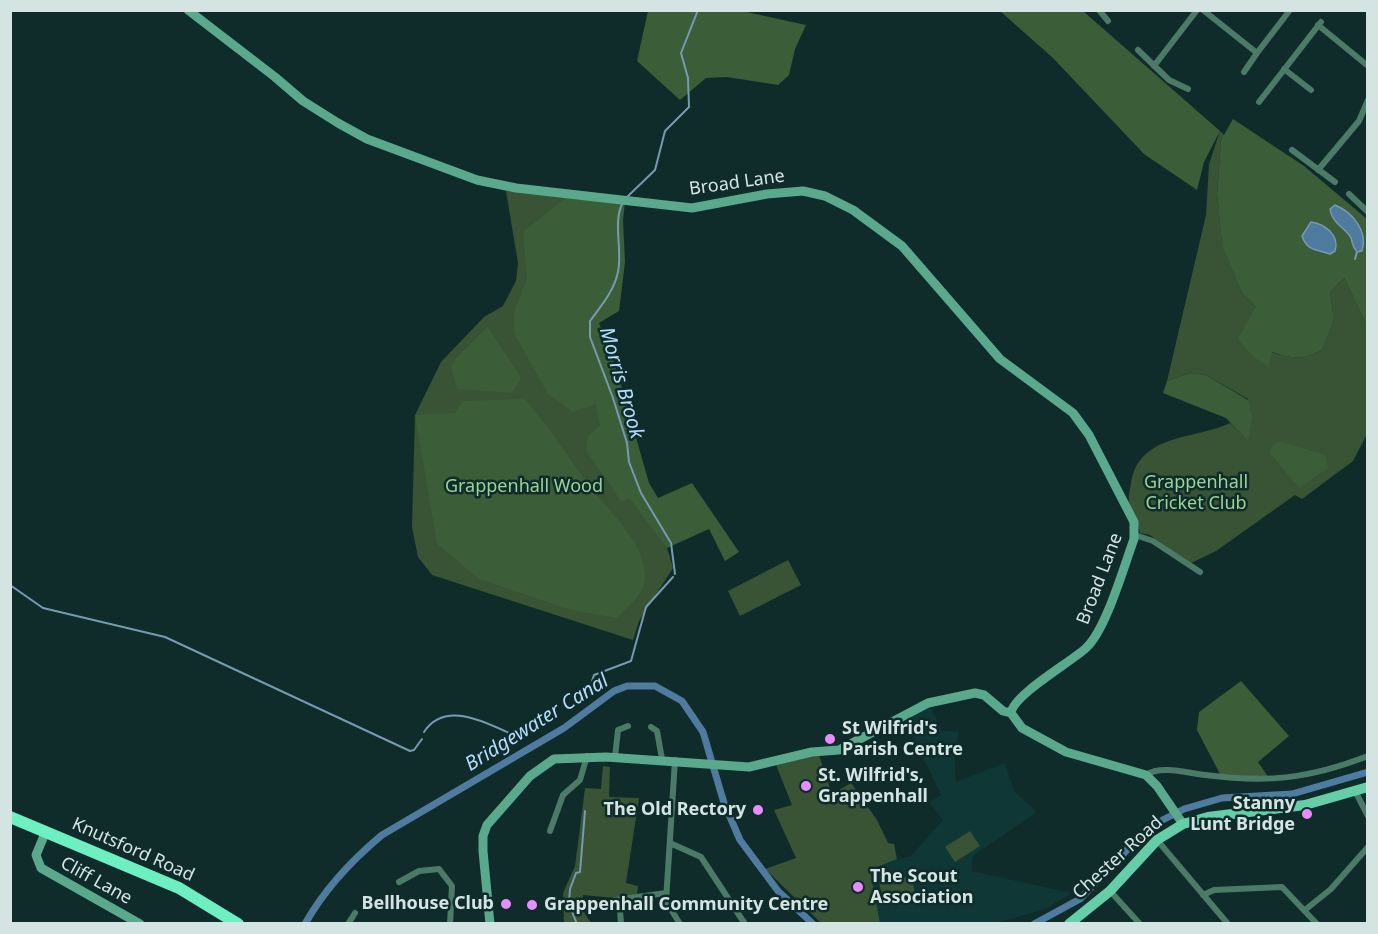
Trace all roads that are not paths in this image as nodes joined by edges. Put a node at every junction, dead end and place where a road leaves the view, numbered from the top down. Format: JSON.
{"nodes":[{"id":1,"x":188,"y":10,"type":"edge"},
{"id":2,"x":1197,"y":10,"type":"edge"},
{"id":3,"x":1203,"y":10,"type":"edge"},
{"id":4,"x":1290,"y":10,"type":"edge"},
{"id":5,"x":1102,"y":12,"type":"edge"},
{"id":6,"x":1108,"y":21,"type":"dead end"},
{"id":7,"x":1138,"y":50,"type":"dead end"},
{"id":8,"x":1257,"y":52,"type":"junction"},
{"id":9,"x":1368,"y":55,"type":"edge"},
{"id":10,"x":1365,"y":64,"type":"edge"},
{"id":11,"x":1154,"y":66,"type":"junction"},
{"id":12,"x":1284,"y":69,"type":"junction"},
{"id":13,"x":1244,"y":72,"type":"dead end"},
{"id":14,"x":1188,"y":89,"type":"dead end"},
{"id":15,"x":1311,"y":90,"type":"dead end"},
{"id":16,"x":1368,"y":100,"type":"edge"},
{"id":17,"x":1259,"y":102,"type":"dead end"},
{"id":18,"x":1292,"y":150,"type":"dead end"},
{"id":19,"x":1318,"y":170,"type":"junction"},
{"id":20,"x":1335,"y":182,"type":"dead end"},
{"id":21,"x":1349,"y":194,"type":"dead end"},
{"id":22,"x":1368,"y":212,"type":"edge"},
{"id":23,"x":1136,"y":535,"type":"junction"},
{"id":24,"x":1200,"y":572,"type":"dead end"},
{"id":25,"x":1011,"y":713,"type":"junction"},
{"id":26,"x":628,"y":726,"type":"dead end"},
{"id":27,"x":651,"y":727,"type":"dead end"},
{"id":28,"x":587,"y":756,"type":"junction"},
{"id":29,"x":1368,"y":756,"type":"edge"},
{"id":30,"x":615,"y":757,"type":"junction"},
{"id":31,"x":662,"y":759,"type":"junction"},
{"id":32,"x":675,"y":760,"type":"junction"},
{"id":33,"x":1146,"y":775,"type":"junction"},
{"id":34,"x":1368,"y":787,"type":"edge"},
{"id":35,"x":1355,"y":791,"type":"junction"},
{"id":36,"x":1368,"y":816,"type":"edge"},
{"id":37,"x":10,"y":817,"type":"edge"},
{"id":38,"x":1180,"y":820,"type":"junction"},
{"id":39,"x":46,"y":831,"type":"junction"},
{"id":40,"x":550,"y":831,"type":"dead end"},
{"id":41,"x":1157,"y":840,"type":"junction"},
{"id":42,"x":670,"y":843,"type":"junction"},
{"id":43,"x":1368,"y":847,"type":"edge"},
{"id":44,"x":399,"y":882,"type":"dead end"},
{"id":45,"x":1110,"y":891,"type":"junction"},
{"id":46,"x":666,"y":893,"type":"junction"},
{"id":47,"x":1203,"y":895,"type":"junction"},
{"id":48,"x":1305,"y":910,"type":"junction"},
{"id":49,"x":355,"y":914,"type":"dead end"},
{"id":50,"x":140,"y":924,"type":"edge"},
{"id":51,"x":237,"y":924,"type":"edge"},
{"id":52,"x":348,"y":924,"type":"edge"},
{"id":53,"x":450,"y":924,"type":"edge"},
{"id":54,"x":490,"y":924,"type":"edge"},
{"id":55,"x":621,"y":924,"type":"edge"},
{"id":56,"x":680,"y":924,"type":"edge"},
{"id":57,"x":745,"y":924,"type":"edge"},
{"id":58,"x":1069,"y":924,"type":"edge"},
{"id":59,"x":1140,"y":924,"type":"edge"},
{"id":60,"x":1228,"y":924,"type":"edge"},
{"id":61,"x":1317,"y":924,"type":"edge"}],
"edges":[{"from":1,"to":23,"type":"street","name":"Broad Lane"},
{"from":2,"to":11,"type":"street"},
{"from":3,"to":8,"type":"street"},
{"from":4,"to":8,"type":"street"},
{"from":5,"to":6,"type":"street"},
{"from":7,"to":11,"type":"street"},
{"from":8,"to":13,"type":"street"},
{"from":9,"to":10,"type":"street"},
{"from":10,"to":12,"type":"street"},
{"from":11,"to":14,"type":"street"},
{"from":12,"to":15,"type":"street"},
{"from":12,"to":17,"type":"street"},
{"from":16,"to":19,"type":"street"},
{"from":18,"to":19,"type":"street"},
{"from":19,"to":20,"type":"street"},
{"from":21,"to":22,"type":"street"},
{"from":23,"to":24,"type":"street"},
{"from":23,"to":25,"type":"street","name":"Broad Lane"},
{"from":25,"to":32,"type":"street"},
{"from":25,"to":33,"type":"street"},
{"from":26,"to":30,"type":"street"},
{"from":27,"to":31,"type":"street"},
{"from":28,"to":30,"type":"street"},
{"from":28,"to":40,"type":"street"},
{"from":28,"to":54,"type":"street"},
{"from":29,"to":33,"type":"street"},
{"from":30,"to":31,"type":"street"},
{"from":31,"to":32,"type":"street"},
{"from":32,"to":42,"type":"street"},
{"from":33,"to":38,"type":"street"},
{"from":34,"to":35,"type":"main road","name":"Chester Road"},
{"from":35,"to":36,"type":"street"},
{"from":35,"to":38,"type":"main road","name":"Chester Road"},
{"from":37,"to":39,"type":"highway","name":"Knutsford Road"},
{"from":38,"to":41,"type":"main road","name":"Chester Road"},
{"from":39,"to":50,"type":"street","name":"Cliff Lane"},
{"from":39,"to":51,"type":"highway","name":"Knutsford Road"},
{"from":41,"to":45,"type":"main road","name":"Chester Road"},
{"from":41,"to":47,"type":"street"},
{"from":42,"to":46,"type":"street"},
{"from":42,"to":57,"type":"street"},
{"from":43,"to":48,"type":"street"},
{"from":44,"to":53,"type":"street"},
{"from":45,"to":58,"type":"main road","name":"Chester Road"},
{"from":45,"to":59,"type":"street"},
{"from":46,"to":55,"type":"street"},
{"from":46,"to":56,"type":"street"},
{"from":47,"to":48,"type":"street"},
{"from":47,"to":60,"type":"street"},
{"from":48,"to":61,"type":"street"},
{"from":49,"to":52,"type":"street"}]}
